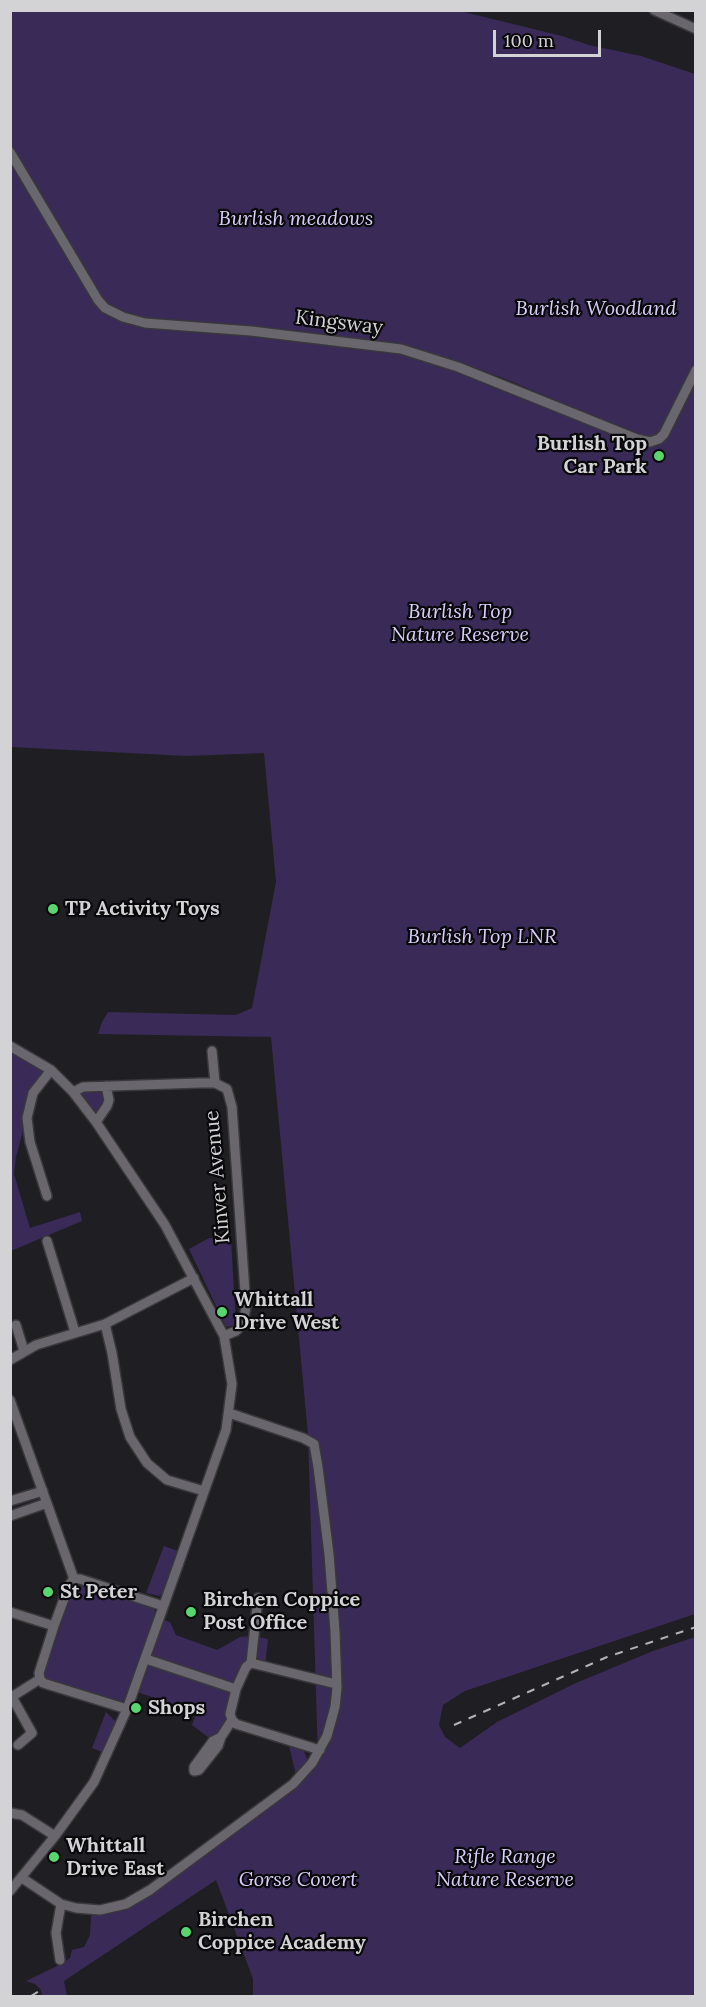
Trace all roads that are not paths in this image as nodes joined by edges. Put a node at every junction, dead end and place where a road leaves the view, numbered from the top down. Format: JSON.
{"nodes":[{"id":1,"x":654,"y":10,"type":"edge"},
{"id":2,"x":671,"y":13,"type":"edge"},
{"id":3,"x":696,"y":29,"type":"edge"},
{"id":4,"x":10,"y":152,"type":"edge"},
{"id":5,"x":696,"y":370,"type":"edge"},
{"id":6,"x":10,"y":1046,"type":"edge"},
{"id":7,"x":212,"y":1051,"type":"dead end"},
{"id":8,"x":51,"y":1070,"type":"junction"},
{"id":9,"x":215,"y":1083,"type":"junction"},
{"id":10,"x":106,"y":1086,"type":"junction"},
{"id":11,"x":73,"y":1092,"type":"junction"},
{"id":12,"x":96,"y":1122,"type":"junction"},
{"id":13,"x":47,"y":1196,"type":"dead end"},
{"id":14,"x":47,"y":1241,"type":"dead end"},
{"id":15,"x":194,"y":1278,"type":"junction"},
{"id":16,"x":105,"y":1324,"type":"junction"},
{"id":17,"x":16,"y":1325,"type":"dead end"},
{"id":18,"x":75,"y":1332,"type":"junction"},
{"id":19,"x":224,"y":1336,"type":"junction"},
{"id":20,"x":24,"y":1351,"type":"junction"},
{"id":21,"x":10,"y":1360,"type":"edge"},
{"id":22,"x":10,"y":1400,"type":"edge"},
{"id":23,"x":229,"y":1413,"type":"junction"},
{"id":24,"x":42,"y":1491,"type":"junction"},
{"id":25,"x":204,"y":1491,"type":"junction"},
{"id":26,"x":10,"y":1502,"type":"edge"},
{"id":27,"x":47,"y":1503,"type":"junction"},
{"id":28,"x":10,"y":1516,"type":"edge"},
{"id":29,"x":74,"y":1580,"type":"junction"},
{"id":30,"x":258,"y":1598,"type":"dead end"},
{"id":31,"x":163,"y":1606,"type":"junction"},
{"id":32,"x":10,"y":1612,"type":"edge"},
{"id":33,"x":54,"y":1626,"type":"junction"},
{"id":34,"x":146,"y":1659,"type":"junction"},
{"id":35,"x":250,"y":1663,"type":"junction"},
{"id":36,"x":40,"y":1679,"type":"junction"},
{"id":37,"x":336,"y":1684,"type":"junction"},
{"id":38,"x":236,"y":1689,"type":"junction"},
{"id":39,"x":11,"y":1698,"type":"edge"},
{"id":40,"x":127,"y":1709,"type":"junction"},
{"id":41,"x":232,"y":1720,"type":"junction"},
{"id":42,"x":221,"y":1737,"type":"dead end"},
{"id":43,"x":18,"y":1745,"type":"dead end"},
{"id":44,"x":320,"y":1750,"type":"junction"},
{"id":45,"x":10,"y":1813,"type":"edge"},
{"id":46,"x":55,"y":1836,"type":"junction"},
{"id":47,"x":22,"y":1878,"type":"junction"},
{"id":48,"x":10,"y":1891,"type":"edge"},
{"id":49,"x":61,"y":1904,"type":"junction"},
{"id":50,"x":60,"y":1960,"type":"dead end"}],
"edges":[{"from":1,"to":2,"type":"street"},
{"from":2,"to":3,"type":"street"},
{"from":4,"to":5,"type":"street","name":"Kingsway"},
{"from":6,"to":8,"type":"street"},
{"from":7,"to":9,"type":"street"},
{"from":8,"to":11,"type":"street"},
{"from":8,"to":13,"type":"street"},
{"from":9,"to":10,"type":"street","name":"Kinver Avenue"},
{"from":9,"to":19,"type":"street","name":"Kinver Avenue"},
{"from":10,"to":11,"type":"street","name":"Kinver Avenue"},
{"from":10,"to":12,"type":"street"},
{"from":11,"to":12,"type":"street"},
{"from":12,"to":15,"type":"street"},
{"from":14,"to":18,"type":"street"},
{"from":15,"to":16,"type":"street"},
{"from":15,"to":19,"type":"street"},
{"from":16,"to":18,"type":"street"},
{"from":16,"to":25,"type":"street"},
{"from":17,"to":20,"type":"street"},
{"from":18,"to":20,"type":"street"},
{"from":19,"to":23,"type":"street"},
{"from":20,"to":21,"type":"street"},
{"from":22,"to":24,"type":"street"},
{"from":23,"to":25,"type":"street"},
{"from":23,"to":37,"type":"street"},
{"from":24,"to":26,"type":"street"},
{"from":24,"to":27,"type":"street"},
{"from":25,"to":31,"type":"street"},
{"from":27,"to":28,"type":"street"},
{"from":27,"to":29,"type":"street"},
{"from":29,"to":31,"type":"street"},
{"from":29,"to":33,"type":"street"},
{"from":30,"to":35,"type":"street"},
{"from":31,"to":34,"type":"street"},
{"from":32,"to":33,"type":"street"},
{"from":33,"to":36,"type":"street"},
{"from":34,"to":38,"type":"street"},
{"from":34,"to":40,"type":"street"},
{"from":35,"to":37,"type":"street"},
{"from":35,"to":38,"type":"street"},
{"from":36,"to":39,"type":"street"},
{"from":36,"to":40,"type":"street"},
{"from":37,"to":44,"type":"street"},
{"from":38,"to":41,"type":"street"},
{"from":39,"to":43,"type":"street"},
{"from":40,"to":46,"type":"street"},
{"from":41,"to":42,"type":"street"},
{"from":41,"to":44,"type":"street"},
{"from":44,"to":49,"type":"street"},
{"from":45,"to":46,"type":"street"},
{"from":46,"to":47,"type":"street"},
{"from":47,"to":48,"type":"street"},
{"from":47,"to":49,"type":"street"},
{"from":49,"to":50,"type":"street"}]}
